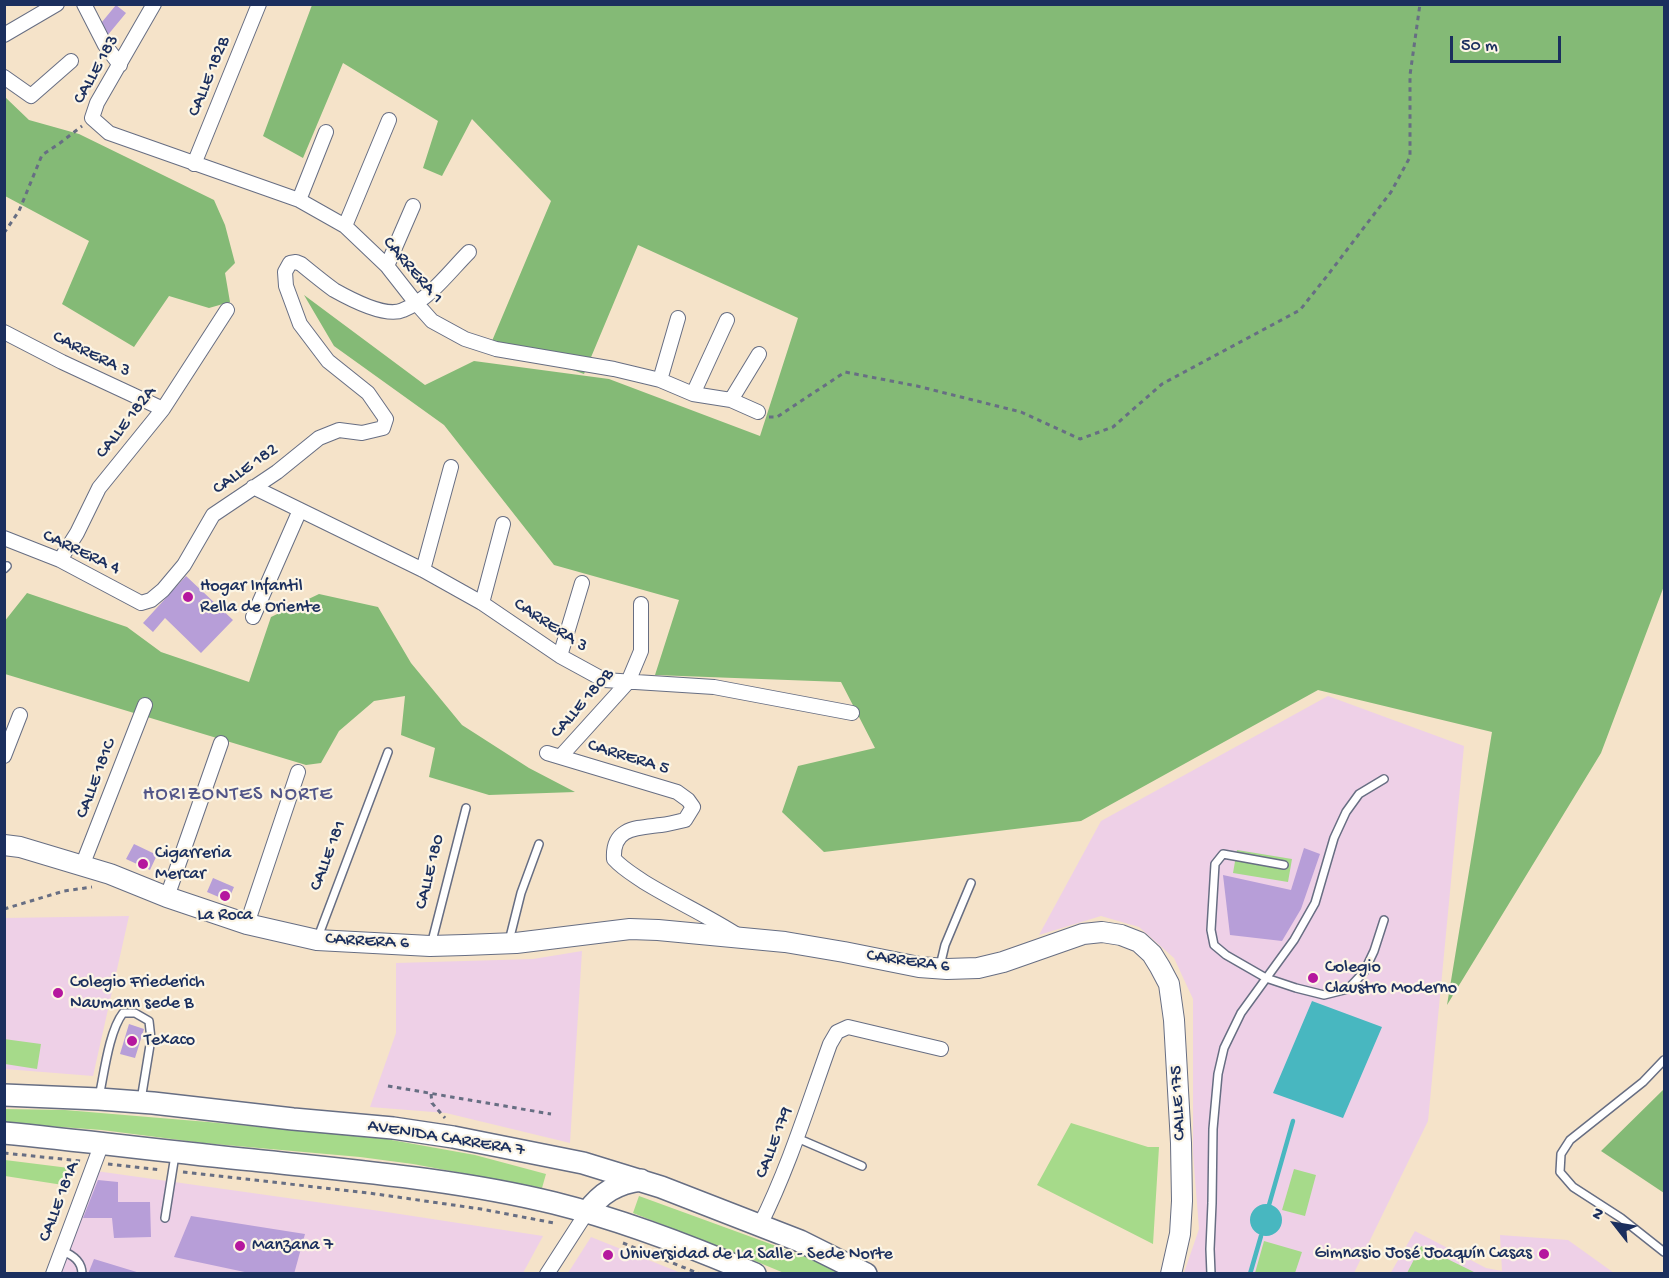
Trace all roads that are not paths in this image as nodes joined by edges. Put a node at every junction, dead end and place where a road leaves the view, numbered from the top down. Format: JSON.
{"nodes":[{"id":1,"x":57,"y":4,"type":"edge"},
{"id":2,"x":84,"y":4,"type":"edge"},
{"id":3,"x":259,"y":4,"type":"edge"},
{"id":4,"x":148,"y":7,"type":"edge"},
{"id":5,"x":4,"y":35,"type":"edge"},
{"id":6,"x":71,"y":61,"type":"dead end"},
{"id":7,"x":120,"y":65,"type":"junction"},
{"id":8,"x":4,"y":77,"type":"edge"},
{"id":9,"x":92,"y":118,"type":"joint"},
{"id":10,"x":389,"y":120,"type":"dead end"},
{"id":11,"x":326,"y":132,"type":"dead end"},
{"id":12,"x":194,"y":164,"type":"junction"},
{"id":13,"x":299,"y":200,"type":"junction"},
{"id":14,"x":413,"y":206,"type":"dead end"},
{"id":15,"x":345,"y":226,"type":"junction"},
{"id":16,"x":469,"y":252,"type":"dead end"},
{"id":17,"x":387,"y":266,"type":"junction"},
{"id":18,"x":416,"y":303,"type":"junction"},
{"id":19,"x":227,"y":310,"type":"dead end"},
{"id":20,"x":678,"y":318,"type":"dead end"},
{"id":21,"x":727,"y":320,"type":"dead end"},
{"id":22,"x":4,"y":332,"type":"edge"},
{"id":23,"x":759,"y":354,"type":"dead end"},
{"id":24,"x":660,"y":380,"type":"junction"},
{"id":25,"x":693,"y":394,"type":"junction"},
{"id":26,"x":730,"y":400,"type":"junction"},
{"id":27,"x":163,"y":409,"type":"junction"},
{"id":28,"x":758,"y":412,"type":"road end"},
{"id":29,"x":452,"y":467,"type":"dead end"},
{"id":30,"x":254,"y":487,"type":"junction"},
{"id":31,"x":300,"y":510,"type":"junction"},
{"id":32,"x":503,"y":524,"type":"dead end"},
{"id":33,"x":4,"y":538,"type":"edge"},
{"id":34,"x":60,"y":560,"type":"junction"},
{"id":35,"x":423,"y":570,"type":"junction"},
{"id":36,"x":582,"y":582,"type":"dead end"},
{"id":37,"x":141,"y":603,"type":"joint"},
{"id":38,"x":482,"y":603,"type":"junction"},
{"id":39,"x":641,"y":604,"type":"dead end"},
{"id":40,"x":253,"y":618,"type":"dead end"},
{"id":41,"x":560,"y":657,"type":"junction"},
{"id":42,"x":628,"y":682,"type":"junction"},
{"id":43,"x":145,"y":705,"type":"dead end"},
{"id":44,"x":852,"y":713,"type":"dead end"},
{"id":45,"x":20,"y":715,"type":"dead end"},
{"id":46,"x":221,"y":743,"type":"dead end"},
{"id":47,"x":388,"y":752,"type":"dead end"},
{"id":48,"x":554,"y":754,"type":"joint"},
{"id":49,"x":4,"y":756,"type":"edge"},
{"id":50,"x":298,"y":772,"type":"dead end"},
{"id":51,"x":1384,"y":779,"type":"dead end"},
{"id":52,"x":466,"y":808,"type":"dead end"},
{"id":53,"x":539,"y":844,"type":"dead end"},
{"id":54,"x":4,"y":845,"type":"edge"},
{"id":55,"x":614,"y":859,"type":"joint"},
{"id":56,"x":1284,"y":865,"type":"dead end"},
{"id":57,"x":82,"y":866,"type":"junction"},
{"id":58,"x":971,"y":883,"type":"dead end"},
{"id":59,"x":167,"y":897,"type":"junction"},
{"id":60,"x":1384,"y":920,"type":"dead end"},
{"id":61,"x":247,"y":924,"type":"junction"},
{"id":62,"x":743,"y":939,"type":"junction"},
{"id":63,"x":317,"y":940,"type":"junction"},
{"id":64,"x":1139,"y":942,"type":"joint"},
{"id":65,"x":508,"y":944,"type":"junction"},
{"id":66,"x":430,"y":946,"type":"junction"},
{"id":67,"x":939,"y":968,"type":"junction"},
{"id":68,"x":1266,"y":978,"type":"junction"},
{"id":69,"x":941,"y":1049,"type":"dead end"},
{"id":70,"x":1665,"y":1060,"type":"edge"},
{"id":71,"x":4,"y":1095,"type":"edge"},
{"id":72,"x":99,"y":1099,"type":"junction"},
{"id":73,"x":141,"y":1102,"type":"junction"},
{"id":74,"x":4,"y":1133,"type":"edge"},
{"id":75,"x":797,"y":1138,"type":"junction"},
{"id":76,"x":98,"y":1153,"type":"junction"},
{"id":77,"x":173,"y":1161,"type":"junction"},
{"id":78,"x":862,"y":1166,"type":"dead end"},
{"id":79,"x":641,"y":1180,"type":"junction"},
{"id":80,"x":165,"y":1218,"type":"dead end"},
{"id":81,"x":582,"y":1219,"type":"junction"},
{"id":82,"x":760,"y":1225,"type":"junction"},
{"id":83,"x":61,"y":1251,"type":"junction"},
{"id":84,"x":1665,"y":1252,"type":"edge"},
{"id":85,"x":53,"y":1274,"type":"edge"},
{"id":86,"x":82,"y":1274,"type":"edge"},
{"id":87,"x":547,"y":1274,"type":"edge"},
{"id":88,"x":755,"y":1274,"type":"edge"},
{"id":89,"x":866,"y":1274,"type":"edge"},
{"id":90,"x":1171,"y":1274,"type":"edge"},
{"id":91,"x":1211,"y":1274,"type":"edge"}],
"edges":[{"from":1,"to":5,"type":"street"},
{"from":2,"to":7,"type":"street"},
{"from":3,"to":12,"type":"street","name":"CALLE 182B"},
{"from":4,"to":7,"type":"street","name":"CALLE 183"},
{"from":6,"to":8,"type":"street"},
{"from":7,"to":9,"type":"street","name":"CALLE 183"},
{"from":9,"to":12,"type":"street","name":"CARRERA 1"},
{"from":10,"to":15,"type":"street"},
{"from":11,"to":13,"type":"street"},
{"from":12,"to":13,"type":"street","name":"CARRERA 1"},
{"from":13,"to":15,"type":"street","name":"CARRERA 1"},
{"from":14,"to":17,"type":"street"},
{"from":15,"to":17,"type":"street","name":"CARRERA 1"},
{"from":16,"to":18,"type":"street"},
{"from":17,"to":18,"type":"street","name":"CARRERA 1"},
{"from":18,"to":24,"type":"street","name":"CARRERA 1"},
{"from":18,"to":30,"type":"street","name":"CALLE 182"},
{"from":19,"to":27,"type":"street","name":"CALLE 182A"},
{"from":20,"to":24,"type":"street"},
{"from":21,"to":25,"type":"street"},
{"from":22,"to":27,"type":"street","name":"CARRERA 3"},
{"from":23,"to":26,"type":"street"},
{"from":24,"to":25,"type":"street","name":"CARRERA 1"},
{"from":25,"to":26,"type":"street","name":"CARRERA 1"},
{"from":26,"to":28,"type":"street","name":"CARRERA 1"},
{"from":27,"to":34,"type":"street","name":"CALLE 182A"},
{"from":29,"to":35,"type":"street"},
{"from":30,"to":31,"type":"street","name":"CARRERA 3"},
{"from":30,"to":37,"type":"street","name":"CALLE 182"},
{"from":31,"to":35,"type":"street","name":"CARRERA 3"},
{"from":31,"to":40,"type":"street"},
{"from":32,"to":38,"type":"street"},
{"from":33,"to":34,"type":"street","name":"CARRERA 4"},
{"from":34,"to":37,"type":"street","name":"CARRERA 4"},
{"from":35,"to":38,"type":"street","name":"CARRERA 3"},
{"from":36,"to":41,"type":"street"},
{"from":38,"to":41,"type":"street","name":"CARRERA 3"},
{"from":39,"to":42,"type":"street","name":"CALLE 180B"},
{"from":41,"to":42,"type":"street","name":"CARRERA 3"},
{"from":42,"to":44,"type":"street","name":"CARRERA 3"},
{"from":42,"to":48,"type":"street","name":"CALLE 180B"},
{"from":43,"to":57,"type":"street","name":"CALLE 181C"},
{"from":45,"to":49,"type":"street"},
{"from":46,"to":59,"type":"street"},
{"from":47,"to":63,"type":"lane","name":"CALLE 181"},
{"from":48,"to":55,"type":"street","name":"CARRERA 5"},
{"from":50,"to":61,"type":"street"},
{"from":51,"to":68,"type":"lane"},
{"from":52,"to":66,"type":"lane","name":"CALLE 180"},
{"from":53,"to":65,"type":"lane"},
{"from":54,"to":57,"type":"street","name":"CARRERA 6"},
{"from":55,"to":62,"type":"street","name":"CARRERA 6"},
{"from":56,"to":68,"type":"lane"},
{"from":57,"to":59,"type":"street","name":"CARRERA 6"},
{"from":58,"to":67,"type":"lane"},
{"from":59,"to":61,"type":"street","name":"CARRERA 6"},
{"from":60,"to":68,"type":"lane"},
{"from":61,"to":63,"type":"street","name":"CARRERA 6"},
{"from":62,"to":65,"type":"street","name":"CARRERA 6"},
{"from":62,"to":67,"type":"street","name":"CARRERA 6"},
{"from":63,"to":66,"type":"street","name":"CARRERA 6"},
{"from":64,"to":67,"type":"street","name":"CARRERA 6"},
{"from":64,"to":90,"type":"street","name":"CALLE 175"},
{"from":65,"to":66,"type":"street","name":"CARRERA 6"},
{"from":68,"to":91,"type":"lane"},
{"from":69,"to":75,"type":"street","name":"CALLE 179"},
{"from":70,"to":84,"type":"lane"},
{"from":71,"to":72,"type":"main road","name":"AVENIDA CARRERA 7"},
{"from":72,"to":73,"type":"main road","name":"AVENIDA CARRERA 7"},
{"from":72,"to":73,"type":"lane"},
{"from":73,"to":79,"type":"main road","name":"AVENIDA CARRERA 7"},
{"from":74,"to":76,"type":"main road"},
{"from":75,"to":78,"type":"lane"},
{"from":75,"to":82,"type":"street","name":"CALLE 179"},
{"from":76,"to":77,"type":"main road"},
{"from":76,"to":83,"type":"street","name":"CALLE 181A"},
{"from":77,"to":80,"type":"lane"},
{"from":77,"to":81,"type":"main road"},
{"from":79,"to":81,"type":"main road"},
{"from":79,"to":82,"type":"main road","name":"AVENIDA CARRERA 7"},
{"from":81,"to":87,"type":"street"},
{"from":81,"to":88,"type":"main road"},
{"from":82,"to":89,"type":"main road","name":"AVENIDA CARRERA 7"},
{"from":83,"to":85,"type":"street","name":"CALLE 181A"},
{"from":83,"to":86,"type":"lane"}]}
